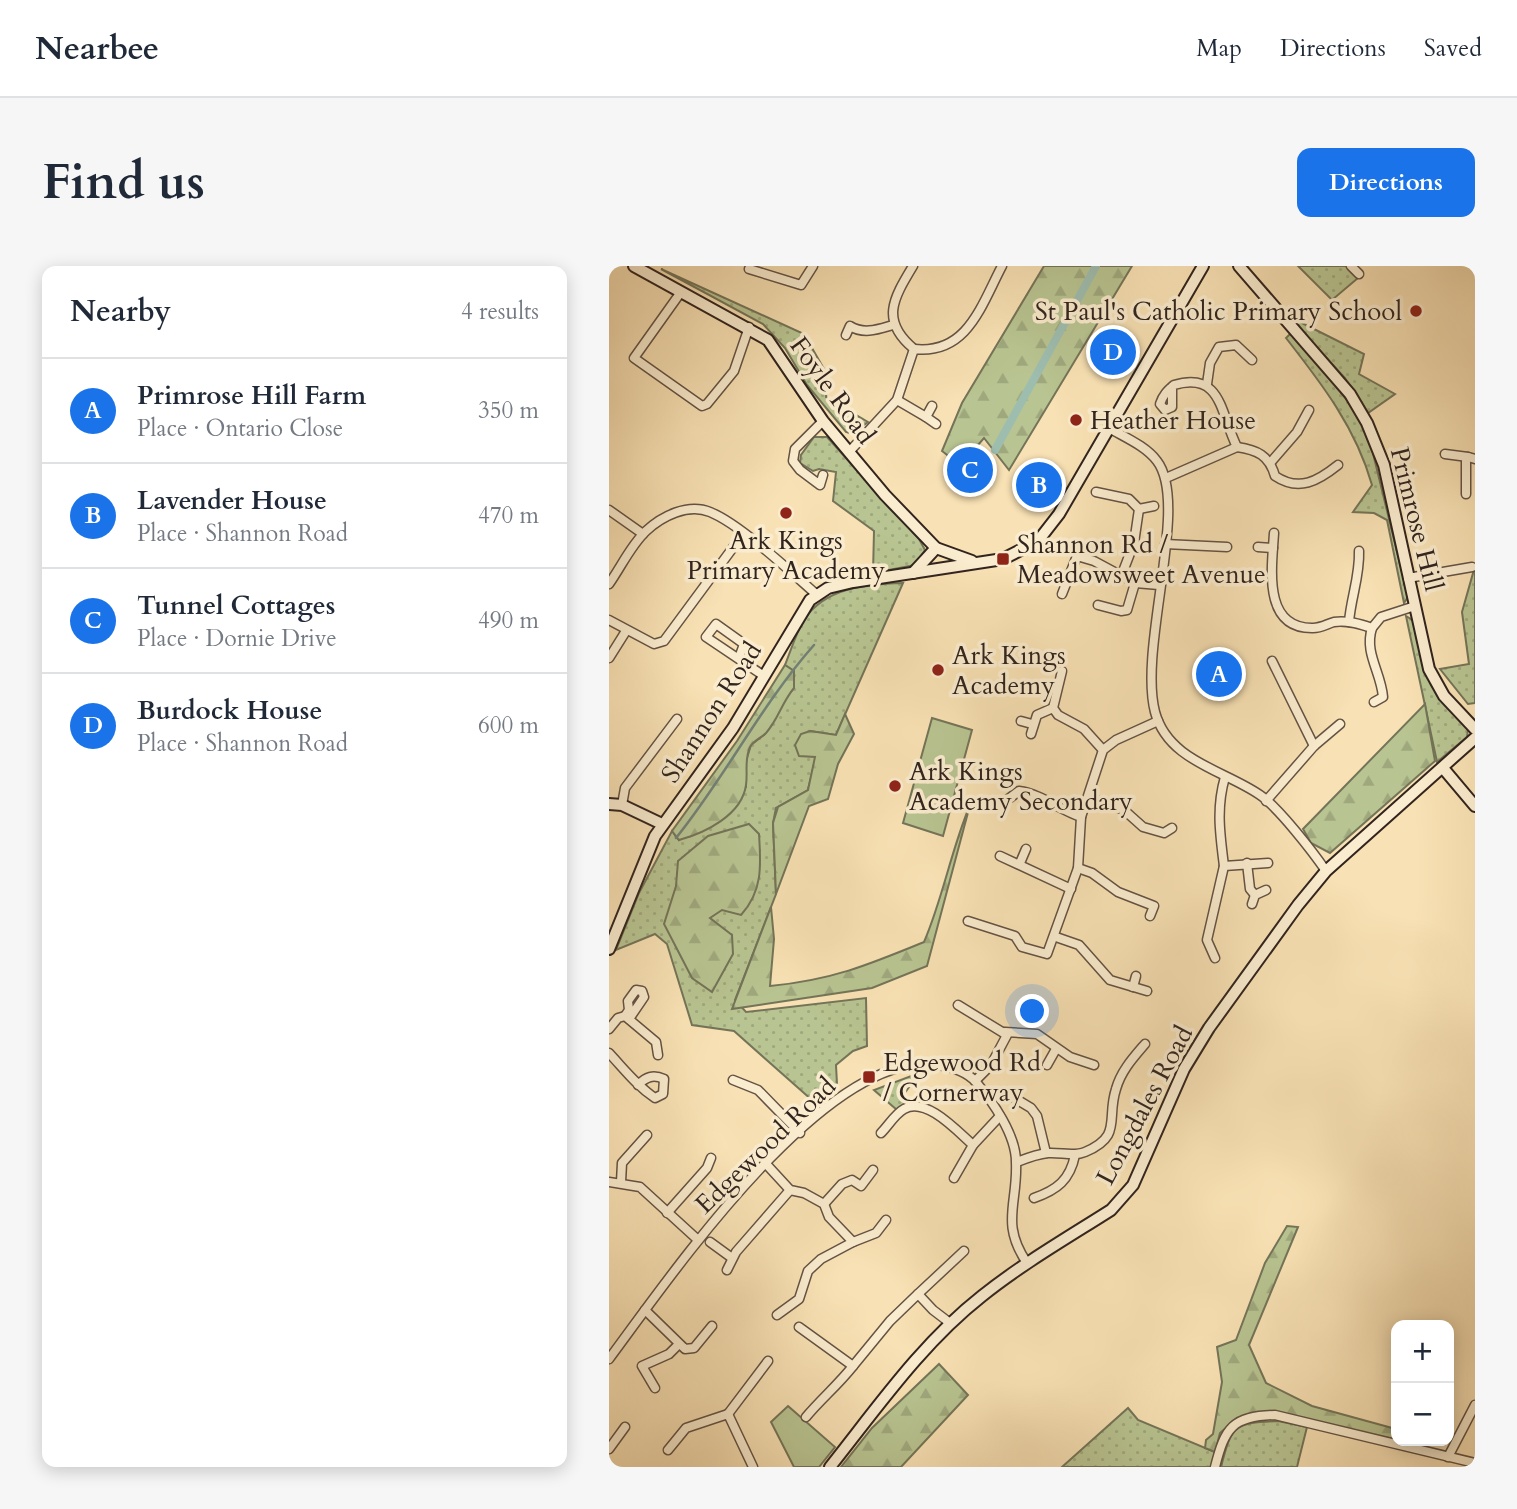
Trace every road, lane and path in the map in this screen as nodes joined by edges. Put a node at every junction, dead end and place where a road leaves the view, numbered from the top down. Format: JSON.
{"nodes":[{"id":1,"x":634,"y":266,"type":"edge"},
{"id":2,"x":813,"y":266,"type":"edge"},
{"id":3,"x":913,"y":266,"type":"edge"},
{"id":4,"x":1002,"y":266,"type":"edge"},
{"id":5,"x":1203,"y":266,"type":"edge"},
{"id":6,"x":1239,"y":266,"type":"edge"},
{"id":7,"x":1351,"y":266,"type":"edge"},
{"id":8,"x":749,"y":269,"type":"dead end"},
{"id":9,"x":1359,"y":274,"type":"dead end"},
{"id":10,"x":681,"y":292,"type":"junction"},
{"id":11,"x":893,"y":325,"type":"junction"},
{"id":12,"x":749,"y":327,"type":"junction"},
{"id":13,"x":846,"y":335,"type":"dead end"},
{"id":14,"x":914,"y":349,"type":"junction"},
{"id":15,"x":1252,"y":360,"type":"dead end"},
{"id":16,"x":1207,"y":384,"type":"junction"},
{"id":17,"x":1172,"y":387,"type":"dead end"},
{"id":18,"x":897,"y":400,"type":"junction"},
{"id":19,"x":932,"y":406,"type":"dead end"},
{"id":20,"x":1308,"y":410,"type":"dead end"},
{"id":21,"x":926,"y":417,"type":"junction"},
{"id":22,"x":823,"y":421,"type":"junction"},
{"id":23,"x":936,"y":424,"type":"dead end"},
{"id":24,"x":1109,"y":428,"type":"junction"},
{"id":25,"x":1237,"y":447,"type":"junction"},
{"id":26,"x":849,"y":453,"type":"junction"},
{"id":27,"x":1445,"y":454,"type":"dead end"},
{"id":28,"x":1471,"y":458,"type":"edge"},
{"id":29,"x":1271,"y":462,"type":"junction"},
{"id":30,"x":1338,"y":465,"type":"dead end"},
{"id":31,"x":823,"y":475,"type":"dead end"},
{"id":32,"x":1166,"y":478,"type":"junction"},
{"id":33,"x":1096,"y":492,"type":"dead end"},
{"id":34,"x":1466,"y":494,"type":"dead end"},
{"id":35,"x":1154,"y":506,"type":"dead end"},
{"id":36,"x":1139,"y":509,"type":"junction"},
{"id":37,"x":609,"y":510,"type":"edge"},
{"id":38,"x":1274,"y":533,"type":"dead end"},
{"id":39,"x":643,"y":534,"type":"junction"},
{"id":40,"x":743,"y":534,"type":"junction"},
{"id":41,"x":1165,"y":544,"type":"junction"},
{"id":42,"x":1227,"y":547,"type":"dead end"},
{"id":43,"x":1258,"y":547,"type":"dead end"},
{"id":44,"x":936,"y":548,"type":"junction"},
{"id":45,"x":1273,"y":548,"type":"junction"},
{"id":46,"x":1359,"y":551,"type":"dead end"},
{"id":47,"x":952,"y":556,"type":"junction"},
{"id":48,"x":975,"y":562,"type":"junction"},
{"id":49,"x":923,"y":564,"type":"junction"},
{"id":50,"x":1472,"y":567,"type":"dead end"},
{"id":51,"x":941,"y":570,"type":"junction"},
{"id":52,"x":913,"y":573,"type":"junction"},
{"id":53,"x":1122,"y":575,"type":"junction"},
{"id":54,"x":1408,"y":578,"type":"junction"},
{"id":55,"x":1135,"y":583,"type":"junction"},
{"id":56,"x":609,"y":584,"type":"edge"},
{"id":57,"x":1159,"y":585,"type":"junction"},
{"id":58,"x":1062,"y":594,"type":"dead end"},
{"id":59,"x":817,"y":595,"type":"junction"},
{"id":60,"x":1098,"y":605,"type":"dead end"},
{"id":61,"x":1415,"y":606,"type":"junction"},
{"id":62,"x":609,"y":620,"type":"edge"},
{"id":63,"x":1349,"y":622,"type":"junction"},
{"id":64,"x":1372,"y":628,"type":"junction"},
{"id":65,"x":626,"y":631,"type":"junction"},
{"id":66,"x":609,"y":657,"type":"edge"},
{"id":67,"x":739,"y":658,"type":"junction"},
{"id":68,"x":1272,"y":661,"type":"dead end"},
{"id":69,"x":1062,"y":671,"type":"dead end"},
{"id":70,"x":764,"y":676,"type":"junction"},
{"id":71,"x":1374,"y":702,"type":"dead end"},
{"id":72,"x":1053,"y":708,"type":"junction"},
{"id":73,"x":677,"y":719,"type":"dead end"},
{"id":74,"x":1158,"y":720,"type":"junction"},
{"id":75,"x":1021,"y":721,"type":"dead end"},
{"id":76,"x":1032,"y":724,"type":"junction"},
{"id":77,"x":1340,"y":724,"type":"dead end"},
{"id":78,"x":1475,"y":729,"type":"edge"},
{"id":79,"x":1031,"y":734,"type":"dead end"},
{"id":80,"x":1475,"y":738,"type":"edge"},
{"id":81,"x":1314,"y":746,"type":"junction"},
{"id":82,"x":1103,"y":750,"type":"junction"},
{"id":83,"x":1443,"y":768,"type":"junction"},
{"id":84,"x":1225,"y":777,"type":"junction"},
{"id":85,"x":1088,"y":797,"type":"junction"},
{"id":86,"x":1007,"y":800,"type":"dead end"},
{"id":87,"x":1266,"y":800,"type":"junction"},
{"id":88,"x":609,"y":804,"type":"edge"},
{"id":89,"x":622,"y":805,"type":"junction"},
{"id":90,"x":1475,"y":806,"type":"edge"},
{"id":91,"x":1081,"y":817,"type":"junction"},
{"id":92,"x":662,"y":824,"type":"junction"},
{"id":93,"x":1172,"y":828,"type":"dead end"},
{"id":94,"x":1025,"y":849,"type":"dead end"},
{"id":95,"x":1000,"y":856,"type":"dead end"},
{"id":96,"x":1020,"y":863,"type":"junction"},
{"id":97,"x":1248,"y":863,"type":"junction"},
{"id":98,"x":1268,"y":863,"type":"dead end"},
{"id":99,"x":1224,"y":866,"type":"junction"},
{"id":100,"x":1078,"y":868,"type":"junction"},
{"id":101,"x":1326,"y":871,"type":"junction"},
{"id":102,"x":1071,"y":889,"type":"junction"},
{"id":103,"x":1266,"y":890,"type":"dead end"},
{"id":104,"x":1150,"y":916,"type":"dead end"},
{"id":105,"x":968,"y":921,"type":"dead end"},
{"id":106,"x":613,"y":931,"type":"edge"},
{"id":107,"x":1056,"y":937,"type":"junction"},
{"id":108,"x":609,"y":949,"type":"edge"},
{"id":109,"x":1215,"y":958,"type":"dead end"},
{"id":110,"x":1136,"y":976,"type":"dead end"},
{"id":111,"x":1133,"y":987,"type":"junction"},
{"id":112,"x":1147,"y":990,"type":"dead end"},
{"id":113,"x":958,"y":1006,"type":"dead end"},
{"id":114,"x":609,"y":1029,"type":"edge"},
{"id":115,"x":1005,"y":1032,"type":"junction"},
{"id":116,"x":1145,"y":1044,"type":"dead end"},
{"id":117,"x":1056,"y":1049,"type":"junction"},
{"id":118,"x":609,"y":1053,"type":"edge"},
{"id":119,"x":658,"y":1055,"type":"dead end"},
{"id":120,"x":1047,"y":1065,"type":"dead end"},
{"id":121,"x":1094,"y":1065,"type":"dead end"},
{"id":122,"x":733,"y":1080,"type":"dead end"},
{"id":123,"x":975,"y":1082,"type":"junction"},
{"id":124,"x":638,"y":1084,"type":"dead end"},
{"id":125,"x":1011,"y":1096,"type":"dead end"},
{"id":126,"x":1000,"y":1116,"type":"junction"},
{"id":127,"x":800,"y":1133,"type":"junction"},
{"id":128,"x":881,"y":1133,"type":"dead end"},
{"id":129,"x":647,"y":1135,"type":"dead end"},
{"id":130,"x":973,"y":1145,"type":"junction"},
{"id":131,"x":1046,"y":1153,"type":"junction"},
{"id":132,"x":1075,"y":1155,"type":"junction"},
{"id":133,"x":711,"y":1158,"type":"dead end"},
{"id":134,"x":1017,"y":1162,"type":"junction"},
{"id":135,"x":767,"y":1165,"type":"junction"},
{"id":136,"x":873,"y":1170,"type":"dead end"},
{"id":137,"x":954,"y":1178,"type":"dead end"},
{"id":138,"x":609,"y":1182,"type":"edge"},
{"id":139,"x":621,"y":1182,"type":"junction"},
{"id":140,"x":790,"y":1190,"type":"junction"},
{"id":141,"x":1034,"y":1198,"type":"dead end"},
{"id":142,"x":824,"y":1204,"type":"junction"},
{"id":143,"x":667,"y":1213,"type":"junction"},
{"id":144,"x":886,"y":1220,"type":"dead end"},
{"id":145,"x":876,"y":1233,"type":"junction"},
{"id":146,"x":698,"y":1240,"type":"junction"},
{"id":147,"x":881,"y":1241,"type":"dead end"},
{"id":148,"x":710,"y":1242,"type":"dead end"},
{"id":149,"x":853,"y":1242,"type":"junction"},
{"id":150,"x":964,"y":1251,"type":"dead end"},
{"id":151,"x":732,"y":1258,"type":"junction"},
{"id":152,"x":1027,"y":1263,"type":"junction"},
{"id":153,"x":727,"y":1270,"type":"dead end"},
{"id":154,"x":918,"y":1294,"type":"junction"},
{"id":155,"x":645,"y":1310,"type":"junction"},
{"id":156,"x":777,"y":1315,"type":"dead end"},
{"id":157,"x":950,"y":1323,"type":"junction"},
{"id":158,"x":712,"y":1326,"type":"dead end"},
{"id":159,"x":799,"y":1327,"type":"dead end"},
{"id":160,"x":678,"y":1345,"type":"junction"},
{"id":161,"x":610,"y":1356,"type":"edge"},
{"id":162,"x":768,"y":1361,"type":"dead end"},
{"id":163,"x":853,"y":1366,"type":"junction"},
{"id":164,"x":655,"y":1388,"type":"dead end"},
{"id":165,"x":1475,"y":1405,"type":"edge"},
{"id":166,"x":728,"y":1413,"type":"junction"},
{"id":167,"x":806,"y":1417,"type":"dead end"},
{"id":168,"x":625,"y":1427,"type":"dead end"},
{"id":169,"x":609,"y":1450,"type":"edge"},
{"id":170,"x":668,"y":1450,"type":"dead end"},
{"id":171,"x":1448,"y":1457,"type":"junction"},
{"id":172,"x":1475,"y":1464,"type":"edge"},
{"id":173,"x":754,"y":1467,"type":"edge"},
{"id":174,"x":830,"y":1467,"type":"edge"},
{"id":175,"x":1215,"y":1467,"type":"edge"}],
"edges":[{"from":1,"to":10,"type":"street","name":"Foyle Road"},
{"from":2,"to":8,"type":"street"},
{"from":3,"to":11,"type":"street"},
{"from":4,"to":14,"type":"street"},
{"from":5,"to":24,"type":"street"},
{"from":6,"to":54,"type":"street","name":"Primrose Hill"},
{"from":7,"to":9,"type":"street"},
{"from":10,"to":12,"type":"street","name":"Foyle Road"},
{"from":10,"to":12,"type":"street"},
{"from":11,"to":13,"type":"street"},
{"from":11,"to":14,"type":"street"},
{"from":12,"to":22,"type":"street","name":"Foyle Road"},
{"from":14,"to":18,"type":"street"},
{"from":15,"to":16,"type":"street"},
{"from":16,"to":17,"type":"street"},
{"from":16,"to":25,"type":"street"},
{"from":18,"to":21,"type":"street"},
{"from":18,"to":26,"type":"street"},
{"from":19,"to":21,"type":"street"},
{"from":20,"to":29,"type":"street"},
{"from":21,"to":23,"type":"street"},
{"from":22,"to":26,"type":"street","name":"Foyle Road"},
{"from":22,"to":31,"type":"street"},
{"from":24,"to":32,"type":"street"},
{"from":24,"to":48,"type":"street"},
{"from":25,"to":29,"type":"street"},
{"from":25,"to":32,"type":"street"},
{"from":26,"to":44,"type":"street","name":"Foyle Road"},
{"from":27,"to":28,"type":"street"},
{"from":28,"to":34,"type":"street"},
{"from":29,"to":30,"type":"street"},
{"from":32,"to":41,"type":"street"},
{"from":33,"to":36,"type":"street"},
{"from":35,"to":36,"type":"street"},
{"from":36,"to":53,"type":"street"},
{"from":37,"to":39,"type":"street"},
{"from":38,"to":45,"type":"street"},
{"from":39,"to":40,"type":"street"},
{"from":39,"to":56,"type":"street"},
{"from":40,"to":59,"type":"street"},
{"from":40,"to":65,"type":"street"},
{"from":41,"to":42,"type":"street"},
{"from":41,"to":57,"type":"street"},
{"from":43,"to":45,"type":"street"},
{"from":44,"to":47,"type":"street","name":"Foyle Road"},
{"from":44,"to":49,"type":"street"},
{"from":45,"to":63,"type":"street"},
{"from":46,"to":63,"type":"street"},
{"from":47,"to":48,"type":"street","name":"Foyle Road"},
{"from":47,"to":51,"type":"street"},
{"from":48,"to":51,"type":"street"},
{"from":49,"to":51,"type":"street"},
{"from":49,"to":52,"type":"street"},
{"from":50,"to":54,"type":"street"},
{"from":51,"to":52,"type":"street"},
{"from":52,"to":59,"type":"street"},
{"from":53,"to":55,"type":"street"},
{"from":53,"to":58,"type":"street"},
{"from":54,"to":61,"type":"street","name":"Primrose Hill"},
{"from":55,"to":57,"type":"street"},
{"from":55,"to":60,"type":"street"},
{"from":57,"to":74,"type":"street"},
{"from":59,"to":70,"type":"street","name":"Shannon Road"},
{"from":61,"to":64,"type":"street"},
{"from":61,"to":78,"type":"street","name":"Primrose Hill"},
{"from":62,"to":65,"type":"street"},
{"from":63,"to":64,"type":"street"},
{"from":64,"to":71,"type":"street"},
{"from":65,"to":66,"type":"street"},
{"from":67,"to":67,"type":"street"},
{"from":67,"to":70,"type":"street"},
{"from":68,"to":81,"type":"street"},
{"from":69,"to":72,"type":"street"},
{"from":70,"to":92,"type":"street","name":"Shannon Road"},
{"from":72,"to":76,"type":"street"},
{"from":72,"to":82,"type":"street"},
{"from":73,"to":89,"type":"street"},
{"from":74,"to":82,"type":"street"},
{"from":74,"to":84,"type":"street"},
{"from":75,"to":76,"type":"street"},
{"from":76,"to":79,"type":"street"},
{"from":77,"to":81,"type":"street"},
{"from":80,"to":83,"type":"street","name":"Longdales Road"},
{"from":81,"to":87,"type":"street"},
{"from":82,"to":85,"type":"street"},
{"from":83,"to":90,"type":"street"},
{"from":83,"to":101,"type":"street","name":"Longdales Road"},
{"from":84,"to":87,"type":"street"},
{"from":84,"to":99,"type":"street"},
{"from":85,"to":91,"type":"street"},
{"from":85,"to":93,"type":"street"},
{"from":86,"to":91,"type":"street"},
{"from":87,"to":101,"type":"street"},
{"from":88,"to":89,"type":"street"},
{"from":89,"to":92,"type":"street"},
{"from":91,"to":100,"type":"street"},
{"from":92,"to":106,"type":"street","name":"Shannon Road"},
{"from":94,"to":96,"type":"street"},
{"from":95,"to":96,"type":"street"},
{"from":96,"to":102,"type":"street"},
{"from":97,"to":98,"type":"street"},
{"from":97,"to":99,"type":"street"},
{"from":97,"to":103,"type":"street"},
{"from":99,"to":109,"type":"street"},
{"from":100,"to":102,"type":"street"},
{"from":100,"to":104,"type":"street"},
{"from":101,"to":152,"type":"street","name":"Longdales Road"},
{"from":102,"to":107,"type":"street"},
{"from":105,"to":107,"type":"street"},
{"from":106,"to":108,"type":"street","name":"Shannon Road"},
{"from":107,"to":111,"type":"street"},
{"from":110,"to":111,"type":"street"},
{"from":111,"to":112,"type":"street"},
{"from":113,"to":115,"type":"street"},
{"from":114,"to":119,"type":"street"},
{"from":115,"to":117,"type":"street"},
{"from":115,"to":123,"type":"street"},
{"from":116,"to":132,"type":"street"},
{"from":117,"to":120,"type":"street"},
{"from":117,"to":121,"type":"street"},
{"from":118,"to":124,"type":"street"},
{"from":122,"to":127,"type":"street"},
{"from":123,"to":126,"type":"street","name":"Edgewood Road"},
{"from":123,"to":127,"type":"street","name":"Edgewood Road"},
{"from":125,"to":131,"type":"street"},
{"from":126,"to":130,"type":"street"},
{"from":126,"to":134,"type":"street","name":"Edgewood Road"},
{"from":127,"to":135,"type":"street","name":"Edgewood Road"},
{"from":128,"to":130,"type":"street"},
{"from":129,"to":139,"type":"street"},
{"from":130,"to":137,"type":"street"},
{"from":131,"to":132,"type":"street"},
{"from":131,"to":134,"type":"street"},
{"from":132,"to":141,"type":"street"},
{"from":133,"to":143,"type":"street"},
{"from":134,"to":152,"type":"street","name":"Edgewood Road"},
{"from":135,"to":140,"type":"street"},
{"from":135,"to":146,"type":"street","name":"Edgewood Road"},
{"from":136,"to":142,"type":"street"},
{"from":138,"to":139,"type":"street"},
{"from":139,"to":143,"type":"street"},
{"from":140,"to":142,"type":"street"},
{"from":140,"to":151,"type":"street"},
{"from":142,"to":149,"type":"street"},
{"from":143,"to":146,"type":"street"},
{"from":144,"to":145,"type":"street"},
{"from":145,"to":147,"type":"street"},
{"from":145,"to":149,"type":"street"},
{"from":146,"to":155,"type":"street","name":"Edgewood Road"},
{"from":148,"to":151,"type":"street"},
{"from":149,"to":156,"type":"street"},
{"from":150,"to":154,"type":"street"},
{"from":151,"to":153,"type":"street"},
{"from":152,"to":157,"type":"street","name":"Longdales Road"},
{"from":154,"to":157,"type":"street"},
{"from":154,"to":163,"type":"street"},
{"from":155,"to":160,"type":"street"},
{"from":155,"to":161,"type":"street","name":"Edgewood Road"},
{"from":157,"to":174,"type":"street","name":"Longdales Road"},
{"from":158,"to":160,"type":"street"},
{"from":159,"to":163,"type":"street"},
{"from":160,"to":164,"type":"street"},
{"from":162,"to":166,"type":"street"},
{"from":163,"to":167,"type":"street"},
{"from":165,"to":171,"type":"street"},
{"from":166,"to":170,"type":"street"},
{"from":166,"to":173,"type":"street"},
{"from":168,"to":169,"type":"street"},
{"from":171,"to":172,"type":"street"},
{"from":171,"to":175,"type":"street"}]}
